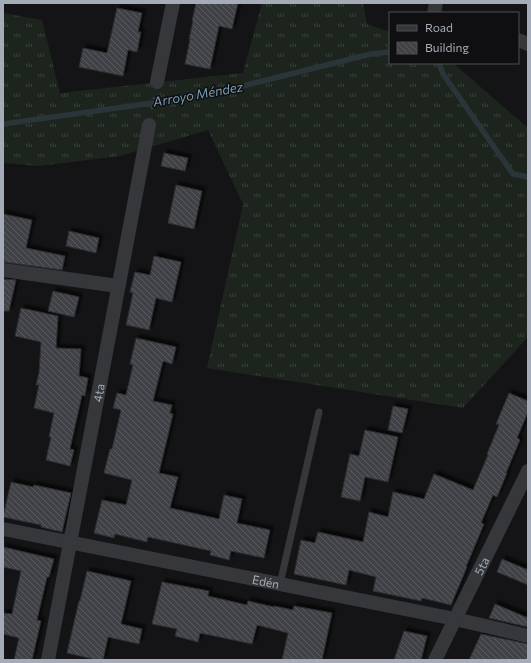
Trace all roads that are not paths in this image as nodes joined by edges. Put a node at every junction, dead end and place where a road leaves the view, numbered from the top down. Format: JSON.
{"nodes":[{"id":1,"x":173,"y":3,"type":"edge"},
{"id":2,"x":157,"y":82,"type":"road end"},
{"id":3,"x":149,"y":125,"type":"road end"},
{"id":4,"x":3,"y":270,"type":"edge"},
{"id":5,"x":118,"y":286,"type":"junction"},
{"id":6,"x":319,"y":412,"type":"dead end"},
{"id":7,"x":528,"y":471,"type":"edge"},
{"id":8,"x":3,"y":529,"type":"edge"},
{"id":9,"x":70,"y":542,"type":"junction"},
{"id":10,"x":280,"y":584,"type":"junction"},
{"id":11,"x":455,"y":619,"type":"junction"},
{"id":12,"x":528,"y":636,"type":"edge"},
{"id":13,"x":48,"y":660,"type":"edge"},
{"id":14,"x":435,"y":660,"type":"edge"}],
"edges":[{"from":1,"to":2,"type":"street"},
{"from":3,"to":5,"type":"street","name":"4ta"},
{"from":4,"to":5,"type":"street"},
{"from":5,"to":9,"type":"street","name":"4ta"},
{"from":6,"to":10,"type":"lane"},
{"from":7,"to":11,"type":"street","name":"5ta"},
{"from":8,"to":9,"type":"street","name":"Edén"},
{"from":9,"to":10,"type":"street","name":"Edén"},
{"from":9,"to":13,"type":"street","name":"4ta"},
{"from":10,"to":11,"type":"street","name":"Edén"},
{"from":11,"to":12,"type":"street","name":"Edén"},
{"from":11,"to":14,"type":"street","name":"5ta"}]}
